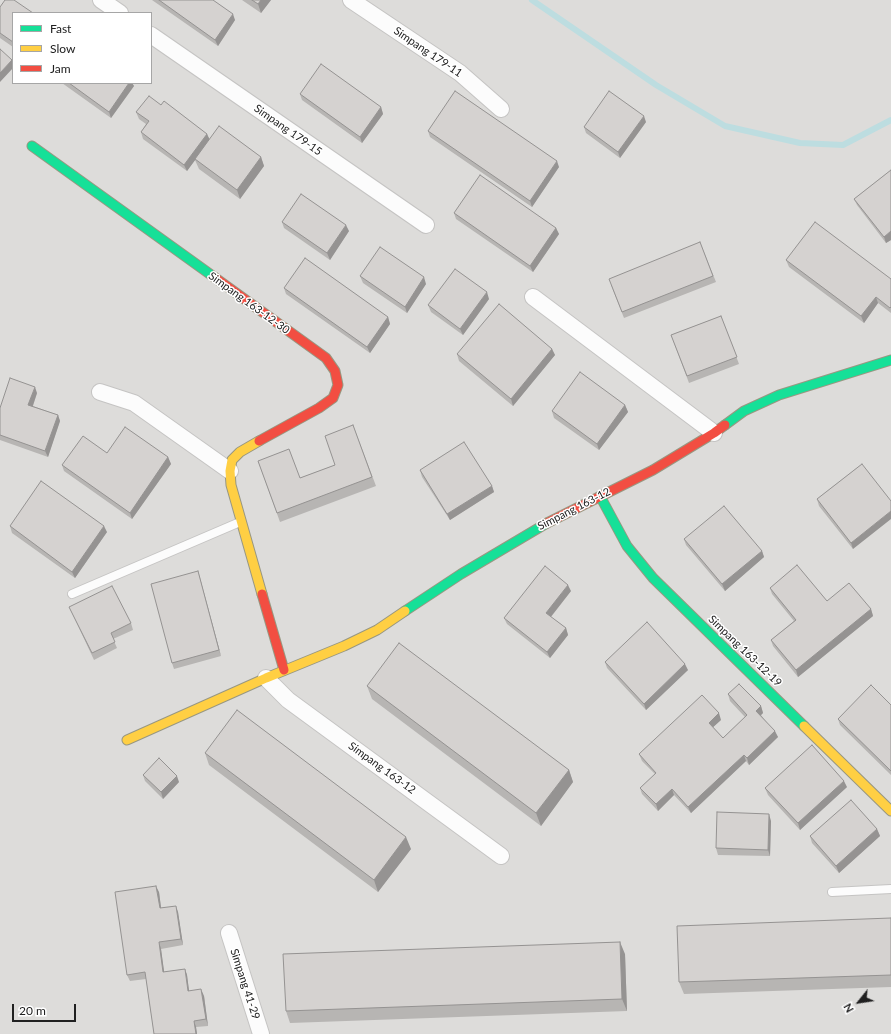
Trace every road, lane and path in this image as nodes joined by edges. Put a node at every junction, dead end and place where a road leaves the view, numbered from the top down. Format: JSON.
{"nodes":[{"id":1,"x":101,"y":0,"type":"edge"},
{"id":2,"x":351,"y":0,"type":"edge"},
{"id":3,"x":119,"y":12,"type":"edge"},
{"id":4,"x":152,"y":36,"type":"edge"},
{"id":5,"x":501,"y":109,"type":"dead end"},
{"id":6,"x":32,"y":146,"type":"dead end"},
{"id":7,"x":426,"y":225,"type":"dead end"},
{"id":8,"x":533,"y":297,"type":"dead end"},
{"id":9,"x":891,"y":360,"type":"edge"},
{"id":10,"x":100,"y":392,"type":"dead end"},
{"id":11,"x":714,"y":433,"type":"junction"},
{"id":12,"x":230,"y":471,"type":"junction"},
{"id":13,"x":600,"y":496,"type":"junction"},
{"id":14,"x":241,"y":521,"type":"junction"},
{"id":15,"x":72,"y":594,"type":"dead end"},
{"id":16,"x":284,"y":670,"type":"junction"},
{"id":17,"x":266,"y":678,"type":"junction"},
{"id":18,"x":127,"y":740,"type":"dead end"},
{"id":19,"x":891,"y":811,"type":"edge"},
{"id":20,"x":501,"y":856,"type":"dead end"},
{"id":21,"x":891,"y":889,"type":"edge"},
{"id":22,"x":832,"y":892,"type":"dead end"},
{"id":23,"x":229,"y":933,"type":"dead end"},
{"id":24,"x":261,"y":1034,"type":"edge"}],
"edges":[{"from":1,"to":3,"type":"street"},
{"from":2,"to":5,"type":"street","name":"Simpang 179-11"},
{"from":4,"to":7,"type":"street","name":"Simpang 179-15"},
{"from":6,"to":12,"type":"street","name":"Simpang 163-12-30"},
{"from":8,"to":11,"type":"street"},
{"from":9,"to":11,"type":"street","name":"Simpang 163-12"},
{"from":10,"to":12,"type":"street"},
{"from":11,"to":13,"type":"street","name":"Simpang 163-12"},
{"from":12,"to":14,"type":"street"},
{"from":13,"to":16,"type":"street","name":"Simpang 163-12"},
{"from":13,"to":19,"type":"street","name":"Simpang 163-12-19"},
{"from":14,"to":15,"type":"lane"},
{"from":14,"to":16,"type":"street"},
{"from":16,"to":17,"type":"street","name":"Simpang 163-12"},
{"from":17,"to":18,"type":"street","name":"Simpang 163-12"},
{"from":17,"to":20,"type":"street","name":"Simpang 163-12"},
{"from":21,"to":22,"type":"lane"},
{"from":23,"to":24,"type":"street","name":"Simpang 41-29"}]}
